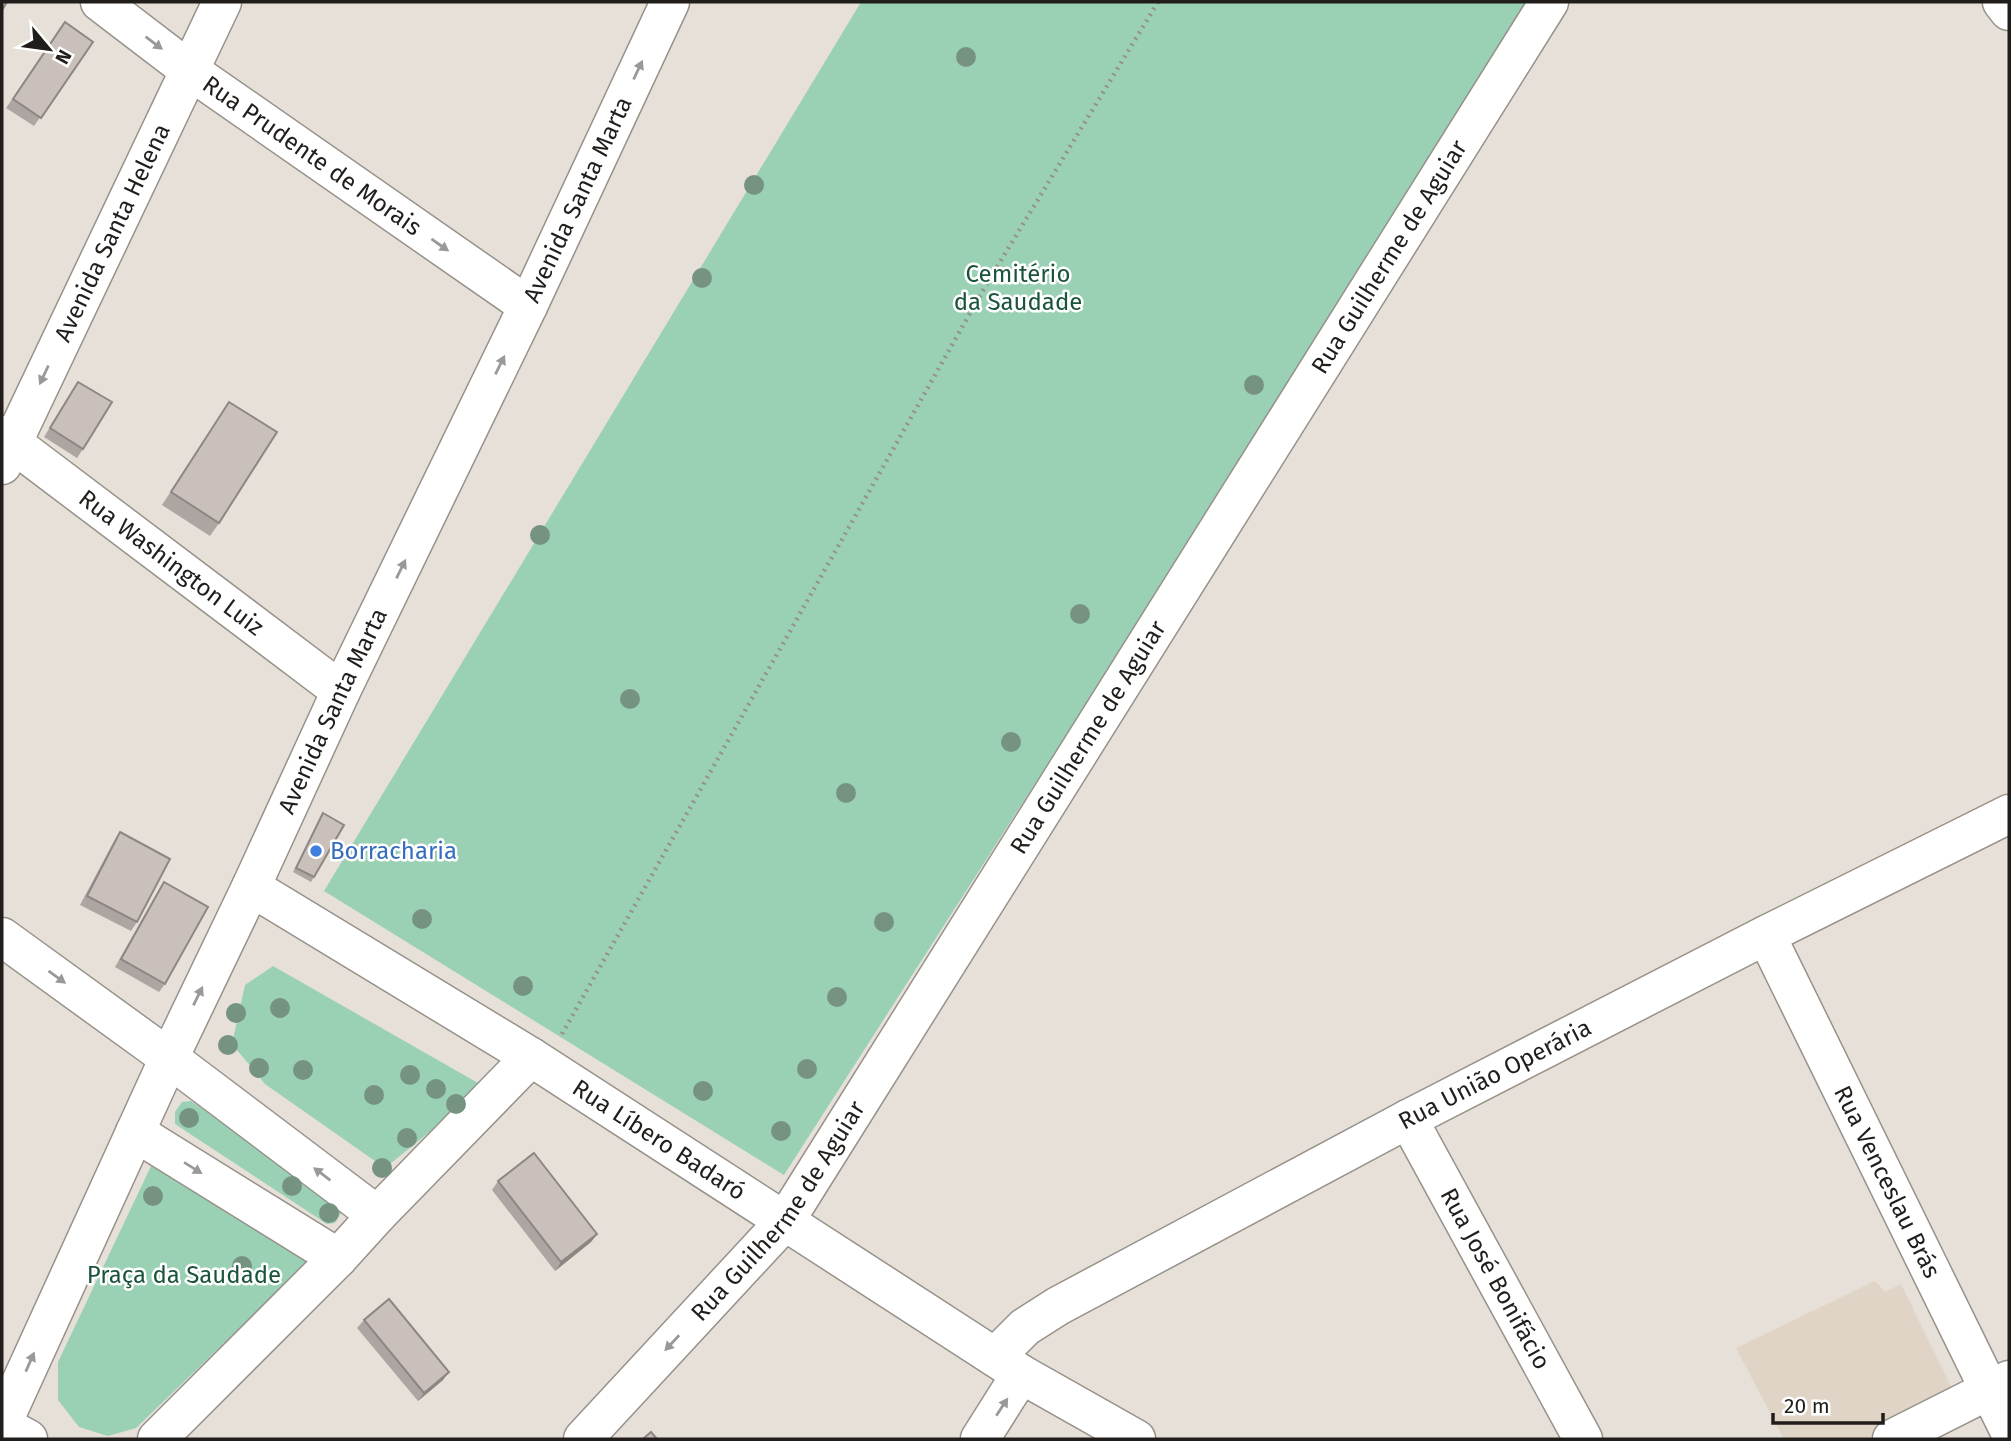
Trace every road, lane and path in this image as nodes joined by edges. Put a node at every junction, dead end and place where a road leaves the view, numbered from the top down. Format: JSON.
{"nodes":[{"id":1,"x":100,"y":2,"type":"edge"},
{"id":2,"x":222,"y":2,"type":"edge"},
{"id":3,"x":670,"y":2,"type":"edge"},
{"id":4,"x":1158,"y":2,"type":"edge"},
{"id":5,"x":1549,"y":2,"type":"edge"},
{"id":6,"x":2003,"y":2,"type":"edge"},
{"id":7,"x":2009,"y":12,"type":"edge"},
{"id":8,"x":188,"y":69,"type":"junction"},
{"id":9,"x":528,"y":306,"type":"junction"},
{"id":10,"x":5,"y":448,"type":"edge"},
{"id":11,"x":341,"y":691,"type":"junction"},
{"id":12,"x":2009,"y":814,"type":"edge"},
{"id":13,"x":251,"y":887,"type":"junction"},
{"id":14,"x":1766,"y":935,"type":"junction"},
{"id":15,"x":2,"y":937,"type":"edge"},
{"id":16,"x":531,"y":1057,"type":"junction"},
{"id":17,"x":169,"y":1058,"type":"junction"},
{"id":18,"x":1408,"y":1119,"type":"junction"},
{"id":19,"x":135,"y":1132,"type":"junction"},
{"id":20,"x":377,"y":1215,"type":"junction"},
{"id":21,"x":785,"y":1221,"type":"junction"},
{"id":22,"x":338,"y":1258,"type":"junction"},
{"id":23,"x":1008,"y":1365,"type":"junction"},
{"id":24,"x":2000,"y":1384,"type":"edge"},
{"id":25,"x":2,"y":1425,"type":"edge"},
{"id":26,"x":2009,"y":1430,"type":"edge"},
{"id":27,"x":28,"y":1439,"type":"edge"},
{"id":28,"x":157,"y":1439,"type":"edge"},
{"id":29,"x":583,"y":1439,"type":"edge"},
{"id":30,"x":980,"y":1439,"type":"edge"},
{"id":31,"x":1136,"y":1439,"type":"edge"},
{"id":32,"x":1583,"y":1439,"type":"edge"},
{"id":33,"x":1892,"y":1439,"type":"edge"}],
"edges":[{"from":1,"to":8,"type":"street","name":"Rua Prudente de Morais","one_way":true},
{"from":2,"to":8,"type":"street","name":"Avenida Santa Helena"},
{"from":9,"to":3,"type":"street","name":"Avenida Santa Marta","one_way":true},
{"from":4,"to":16,"type":"path"},
{"from":5,"to":21,"type":"street","name":"Rua Guilherme de Aguiar"},
{"from":6,"to":7,"type":"street"},
{"from":8,"to":9,"type":"street","name":"Rua Prudente de Morais","one_way":true},
{"from":8,"to":10,"type":"street","name":"Avenida Santa Helena","one_way":true},
{"from":11,"to":9,"type":"street","name":"Avenida Santa Marta","one_way":true},
{"from":10,"to":11,"type":"street","name":"Rua Washington Luiz"},
{"from":11,"to":13,"type":"street","name":"Avenida Santa Marta"},
{"from":12,"to":14,"type":"street","name":"Rua União Operária"},
{"from":13,"to":16,"type":"street","name":"Rua Líbero Badaró"},
{"from":17,"to":13,"type":"street","name":"Avenida Santa Marta","one_way":true},
{"from":14,"to":18,"type":"street","name":"Rua União Operária"},
{"from":14,"to":24,"type":"street","name":"Rua Venceslau Brás"},
{"from":15,"to":17,"type":"street","one_way":true},
{"from":16,"to":20,"type":"street"},
{"from":16,"to":21,"type":"street","name":"Rua Líbero Badaró"},
{"from":17,"to":19,"type":"street","name":"Avenida Santa Marta"},
{"from":20,"to":17,"type":"street","one_way":true},
{"from":18,"to":23,"type":"street","name":"Rua União Operária"},
{"from":18,"to":32,"type":"street","name":"Rua José Bonifácio"},
{"from":19,"to":22,"type":"street","one_way":true},
{"from":25,"to":19,"type":"street","name":"Avenida Santa Marta","one_way":true},
{"from":20,"to":22,"type":"street"},
{"from":21,"to":23,"type":"street","name":"Rua Líbero Badaró"},
{"from":21,"to":29,"type":"street","name":"Rua Guilherme de Aguiar","one_way":true},
{"from":22,"to":28,"type":"street"},
{"from":30,"to":23,"type":"street","name":"Rua União Operária","one_way":true},
{"from":23,"to":31,"type":"street","name":"Rua Líbero Badaró"},
{"from":24,"to":26,"type":"street","name":"Rua Venceslau Brás"},
{"from":24,"to":33,"type":"street"},
{"from":25,"to":27,"type":"street"}]}
